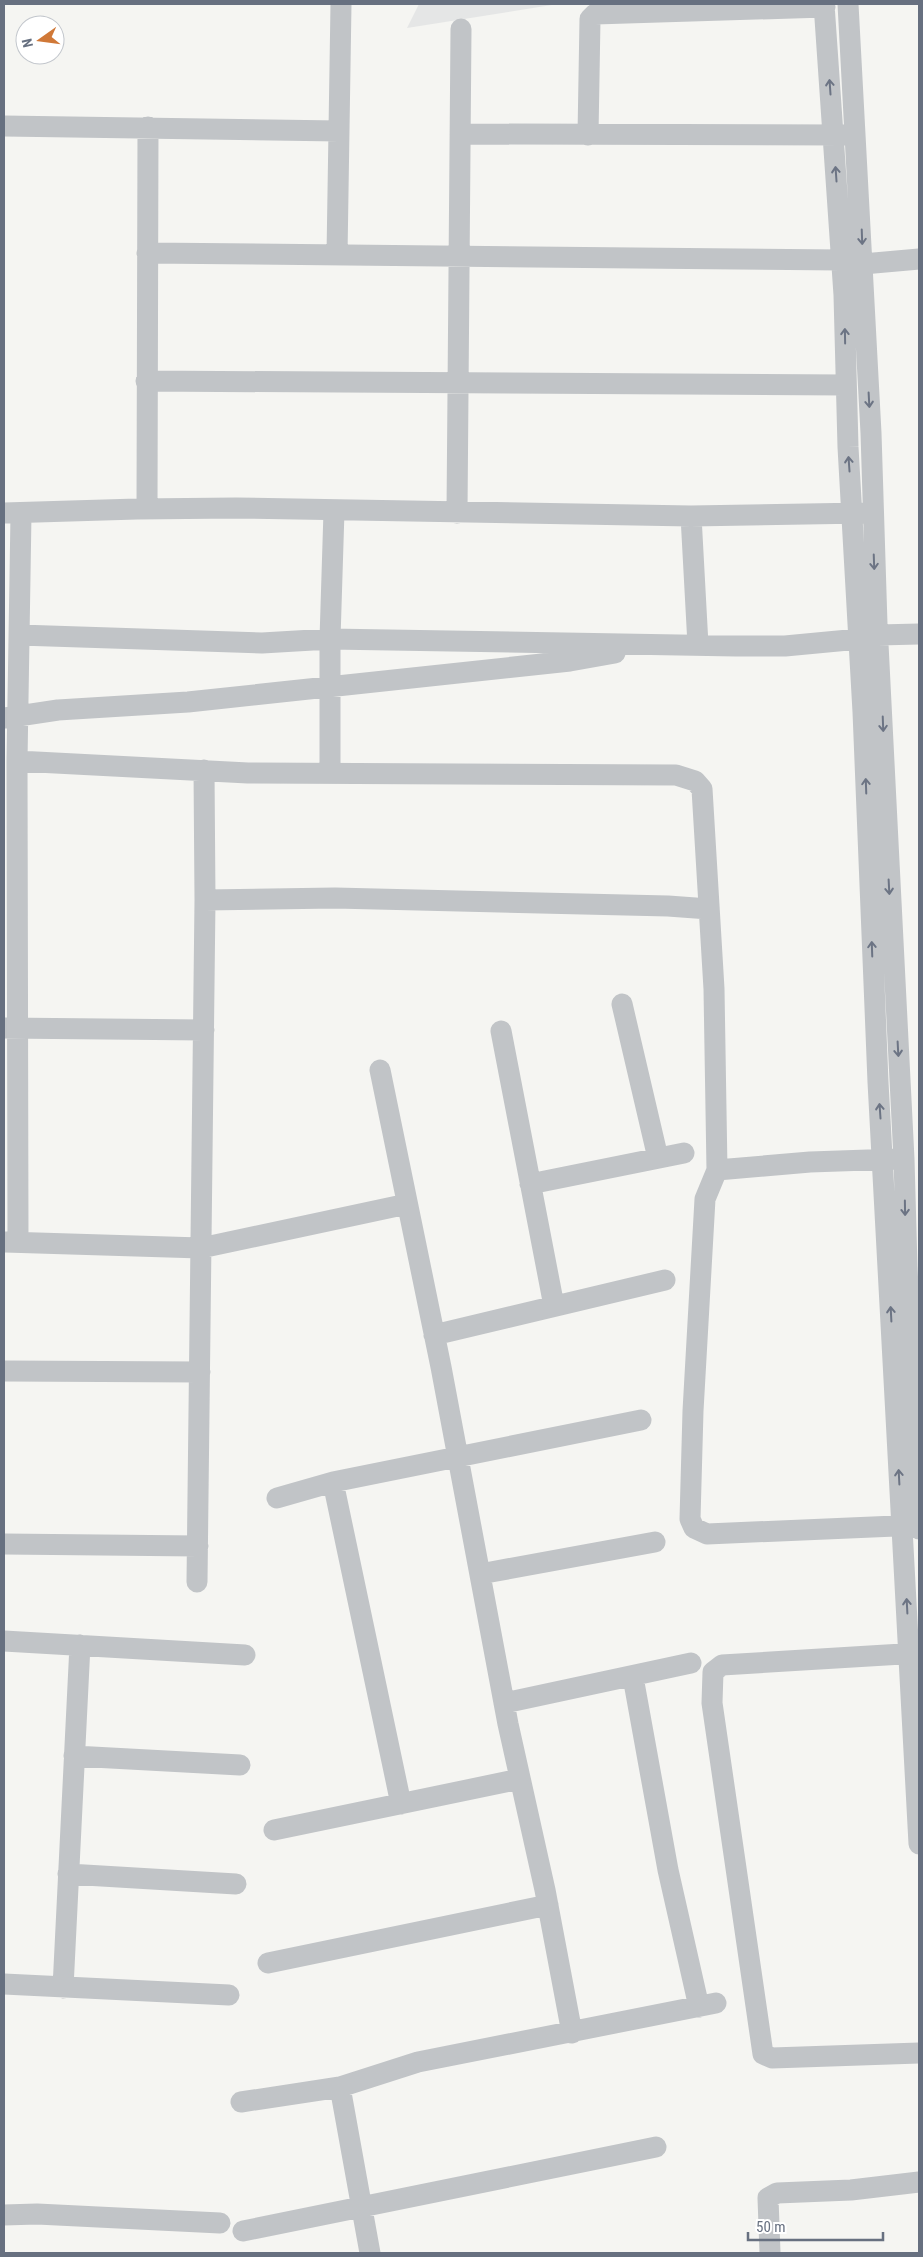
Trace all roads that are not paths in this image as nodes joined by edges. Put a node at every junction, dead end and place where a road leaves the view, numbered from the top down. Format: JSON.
{"nodes":[{"id":1,"x":341,"y":4,"type":"edge"},
{"id":2,"x":848,"y":4,"type":"edge"},
{"id":3,"x":824,"y":6,"type":"edge"},
{"id":4,"x":461,"y":28,"type":"dead end"},
{"id":5,"x":4,"y":126,"type":"edge"},
{"id":6,"x":148,"y":127,"type":"junction"},
{"id":7,"x":339,"y":131,"type":"junction"},
{"id":8,"x":460,"y":134,"type":"junction"},
{"id":9,"x":588,"y":135,"type":"junction"},
{"id":10,"x":856,"y":135,"type":"junction"},
{"id":11,"x":833,"y":136,"type":"junction"},
{"id":12,"x":147,"y":253,"type":"junction"},
{"id":13,"x":337,"y":255,"type":"junction"},
{"id":14,"x":459,"y":256,"type":"junction"},
{"id":15,"x":919,"y":259,"type":"edge"},
{"id":16,"x":841,"y":260,"type":"junction"},
{"id":17,"x":863,"y":264,"type":"junction"},
{"id":18,"x":146,"y":381,"type":"junction"},
{"id":19,"x":458,"y":384,"type":"junction"},
{"id":20,"x":846,"y":385,"type":"junction"},
{"id":21,"x":147,"y":509,"type":"junction"},
{"id":22,"x":334,"y":511,"type":"junction"},
{"id":23,"x":12,"y":513,"type":"edge"},
{"id":24,"x":457,"y":513,"type":"junction"},
{"id":25,"x":852,"y":513,"type":"junction"},
{"id":26,"x":873,"y":513,"type":"junction"},
{"id":27,"x":691,"y":516,"type":"junction"},
{"id":28,"x":919,"y":634,"type":"edge"},
{"id":29,"x":19,"y":635,"type":"junction"},
{"id":30,"x":868,"y":637,"type":"junction"},
{"id":31,"x":330,"y":639,"type":"junction"},
{"id":32,"x":665,"y":644,"type":"junction"},
{"id":33,"x":698,"y":645,"type":"junction"},
{"id":34,"x":330,"y":685,"type":"junction"},
{"id":35,"x":11,"y":717,"type":"edge"},
{"id":36,"x":17,"y":761,"type":"junction"},
{"id":37,"x":204,"y":770,"type":"junction"},
{"id":38,"x":330,"y":773,"type":"junction"},
{"id":39,"x":205,"y":900,"type":"junction"},
{"id":40,"x":709,"y":909,"type":"junction"},
{"id":41,"x":622,"y":1004,"type":"dead end"},
{"id":42,"x":10,"y":1028,"type":"edge"},
{"id":43,"x":204,"y":1030,"type":"junction"},
{"id":44,"x":501,"y":1031,"type":"dead end"},
{"id":45,"x":380,"y":1070,"type":"dead end"},
{"id":46,"x":684,"y":1153,"type":"dead end"},
{"id":47,"x":658,"y":1158,"type":"junction"},
{"id":48,"x":912,"y":1159,"type":"edge"},
{"id":49,"x":883,"y":1160,"type":"junction"},
{"id":50,"x":718,"y":1170,"type":"junction"},
{"id":51,"x":530,"y":1184,"type":"junction"},
{"id":52,"x":407,"y":1204,"type":"junction"},
{"id":53,"x":11,"y":1242,"type":"edge"},
{"id":54,"x":201,"y":1248,"type":"junction"},
{"id":55,"x":665,"y":1280,"type":"dead end"},
{"id":56,"x":554,"y":1306,"type":"junction"},
{"id":57,"x":434,"y":1335,"type":"junction"},
{"id":58,"x":4,"y":1371,"type":"edge"},
{"id":59,"x":200,"y":1372,"type":"junction"},
{"id":60,"x":641,"y":1420,"type":"dead end"},
{"id":61,"x":458,"y":1458,"type":"junction"},
{"id":62,"x":333,"y":1482,"type":"junction"},
{"id":63,"x":277,"y":1498,"type":"dead end"},
{"id":64,"x":915,"y":1526,"type":"edge"},
{"id":65,"x":655,"y":1542,"type":"dead end"},
{"id":66,"x":4,"y":1544,"type":"edge"},
{"id":67,"x":198,"y":1546,"type":"junction"},
{"id":68,"x":480,"y":1574,"type":"junction"},
{"id":69,"x":197,"y":1582,"type":"dead end"},
{"id":70,"x":4,"y":1641,"type":"edge"},
{"id":71,"x":80,"y":1645,"type":"junction"},
{"id":72,"x":914,"y":1654,"type":"edge"},
{"id":73,"x":245,"y":1655,"type":"dead end"},
{"id":74,"x":691,"y":1663,"type":"dead end"},
{"id":75,"x":633,"y":1676,"type":"junction"},
{"id":76,"x":504,"y":1703,"type":"junction"},
{"id":77,"x":74,"y":1756,"type":"junction"},
{"id":78,"x":240,"y":1765,"type":"dead end"},
{"id":79,"x":520,"y":1779,"type":"junction"},
{"id":80,"x":401,"y":1804,"type":"junction"},
{"id":81,"x":274,"y":1830,"type":"dead end"},
{"id":82,"x":919,"y":1844,"type":"edge"},
{"id":83,"x":68,"y":1874,"type":"junction"},
{"id":84,"x":236,"y":1884,"type":"dead end"},
{"id":85,"x":548,"y":1906,"type":"junction"},
{"id":86,"x":268,"y":1963,"type":"dead end"},
{"id":87,"x":4,"y":1984,"type":"edge"},
{"id":88,"x":62,"y":1988,"type":"junction"},
{"id":89,"x":229,"y":1995,"type":"dead end"},
{"id":90,"x":572,"y":2033,"type":"junction"},
{"id":91,"x":919,"y":2053,"type":"edge"},
{"id":92,"x":340,"y":2087,"type":"junction"},
{"id":93,"x":241,"y":2102,"type":"dead end"},
{"id":94,"x":656,"y":2146,"type":"dead end"},
{"id":95,"x":919,"y":2182,"type":"edge"},
{"id":96,"x":360,"y":2205,"type":"junction"},
{"id":97,"x":4,"y":2215,"type":"edge"},
{"id":98,"x":220,"y":2223,"type":"dead end"},
{"id":99,"x":243,"y":2231,"type":"dead end"},
{"id":100,"x":370,"y":2253,"type":"edge"},
{"id":101,"x":770,"y":2253,"type":"edge"}],
"edges":[{"from":1,"to":7,"type":"street"},
{"from":2,"to":10,"type":"street"},
{"from":3,"to":9,"type":"street"},
{"from":11,"to":3,"type":"street","one_way":true},
{"from":4,"to":8,"type":"street"},
{"from":5,"to":6,"type":"street"},
{"from":6,"to":7,"type":"street"},
{"from":6,"to":12,"type":"street"},
{"from":7,"to":13,"type":"street"},
{"from":8,"to":9,"type":"street"},
{"from":8,"to":14,"type":"street"},
{"from":9,"to":11,"type":"street"},
{"from":10,"to":11,"type":"street"},
{"from":10,"to":17,"type":"street","one_way":true},
{"from":16,"to":11,"type":"street","one_way":true},
{"from":12,"to":13,"type":"street"},
{"from":12,"to":18,"type":"street"},
{"from":13,"to":14,"type":"street"},
{"from":14,"to":16,"type":"street"},
{"from":14,"to":19,"type":"street"},
{"from":15,"to":17,"type":"street"},
{"from":20,"to":16,"type":"street","one_way":true},
{"from":17,"to":26,"type":"street","one_way":true},
{"from":18,"to":19,"type":"street"},
{"from":18,"to":21,"type":"street"},
{"from":19,"to":20,"type":"street"},
{"from":19,"to":24,"type":"street"},
{"from":25,"to":20,"type":"street","one_way":true},
{"from":21,"to":22,"type":"street"},
{"from":21,"to":23,"type":"street"},
{"from":22,"to":24,"type":"street"},
{"from":22,"to":31,"type":"street"},
{"from":23,"to":29,"type":"street"},
{"from":24,"to":27,"type":"street"},
{"from":25,"to":26,"type":"street"},
{"from":25,"to":27,"type":"street"},
{"from":25,"to":30,"type":"street"},
{"from":26,"to":30,"type":"street","one_way":true},
{"from":27,"to":33,"type":"street"},
{"from":28,"to":30,"type":"street"},
{"from":29,"to":31,"type":"street"},
{"from":29,"to":35,"type":"street"},
{"from":30,"to":33,"type":"street"},
{"from":30,"to":48,"type":"street","one_way":true},
{"from":49,"to":30,"type":"street","one_way":true},
{"from":31,"to":32,"type":"street"},
{"from":31,"to":34,"type":"street"},
{"from":32,"to":33,"type":"street"},
{"from":32,"to":34,"type":"street"},
{"from":34,"to":35,"type":"street"},
{"from":34,"to":38,"type":"street"},
{"from":35,"to":36,"type":"street"},
{"from":36,"to":37,"type":"street"},
{"from":36,"to":42,"type":"street"},
{"from":37,"to":38,"type":"street"},
{"from":37,"to":39,"type":"street"},
{"from":38,"to":40,"type":"street"},
{"from":39,"to":40,"type":"street"},
{"from":39,"to":43,"type":"street"},
{"from":40,"to":50,"type":"street"},
{"from":41,"to":47,"type":"street"},
{"from":42,"to":43,"type":"street"},
{"from":42,"to":53,"type":"street"},
{"from":43,"to":54,"type":"street"},
{"from":44,"to":51,"type":"street"},
{"from":45,"to":52,"type":"street"},
{"from":46,"to":47,"type":"street"},
{"from":47,"to":51,"type":"street"},
{"from":48,"to":49,"type":"street"},
{"from":48,"to":64,"type":"street","one_way":true},
{"from":49,"to":50,"type":"street"},
{"from":64,"to":49,"type":"street","one_way":true},
{"from":50,"to":64,"type":"street"},
{"from":51,"to":56,"type":"street"},
{"from":52,"to":54,"type":"street"},
{"from":52,"to":57,"type":"street"},
{"from":53,"to":54,"type":"street"},
{"from":54,"to":59,"type":"street"},
{"from":55,"to":56,"type":"street"},
{"from":56,"to":57,"type":"street"},
{"from":57,"to":61,"type":"street"},
{"from":58,"to":59,"type":"street"},
{"from":59,"to":67,"type":"street"},
{"from":60,"to":61,"type":"street"},
{"from":61,"to":62,"type":"street"},
{"from":61,"to":68,"type":"street"},
{"from":62,"to":63,"type":"street"},
{"from":62,"to":80,"type":"street"},
{"from":72,"to":64,"type":"street","one_way":true},
{"from":65,"to":68,"type":"street"},
{"from":66,"to":67,"type":"street"},
{"from":67,"to":69,"type":"street"},
{"from":68,"to":76,"type":"street"},
{"from":70,"to":71,"type":"street"},
{"from":71,"to":73,"type":"street"},
{"from":71,"to":77,"type":"street"},
{"from":72,"to":82,"type":"street"},
{"from":72,"to":91,"type":"street"},
{"from":74,"to":75,"type":"street"},
{"from":75,"to":76,"type":"street"},
{"from":75,"to":90,"type":"street"},
{"from":76,"to":79,"type":"street"},
{"from":77,"to":78,"type":"street"},
{"from":77,"to":83,"type":"street"},
{"from":79,"to":80,"type":"street"},
{"from":79,"to":85,"type":"street"},
{"from":80,"to":81,"type":"street"},
{"from":83,"to":84,"type":"street"},
{"from":83,"to":88,"type":"street"},
{"from":85,"to":86,"type":"street"},
{"from":85,"to":90,"type":"street"},
{"from":87,"to":88,"type":"street"},
{"from":88,"to":89,"type":"street"},
{"from":90,"to":92,"type":"street"},
{"from":92,"to":93,"type":"street"},
{"from":92,"to":96,"type":"street"},
{"from":94,"to":96,"type":"street"},
{"from":95,"to":101,"type":"street"},
{"from":96,"to":99,"type":"street"},
{"from":96,"to":100,"type":"street"},
{"from":97,"to":98,"type":"street"}]}
